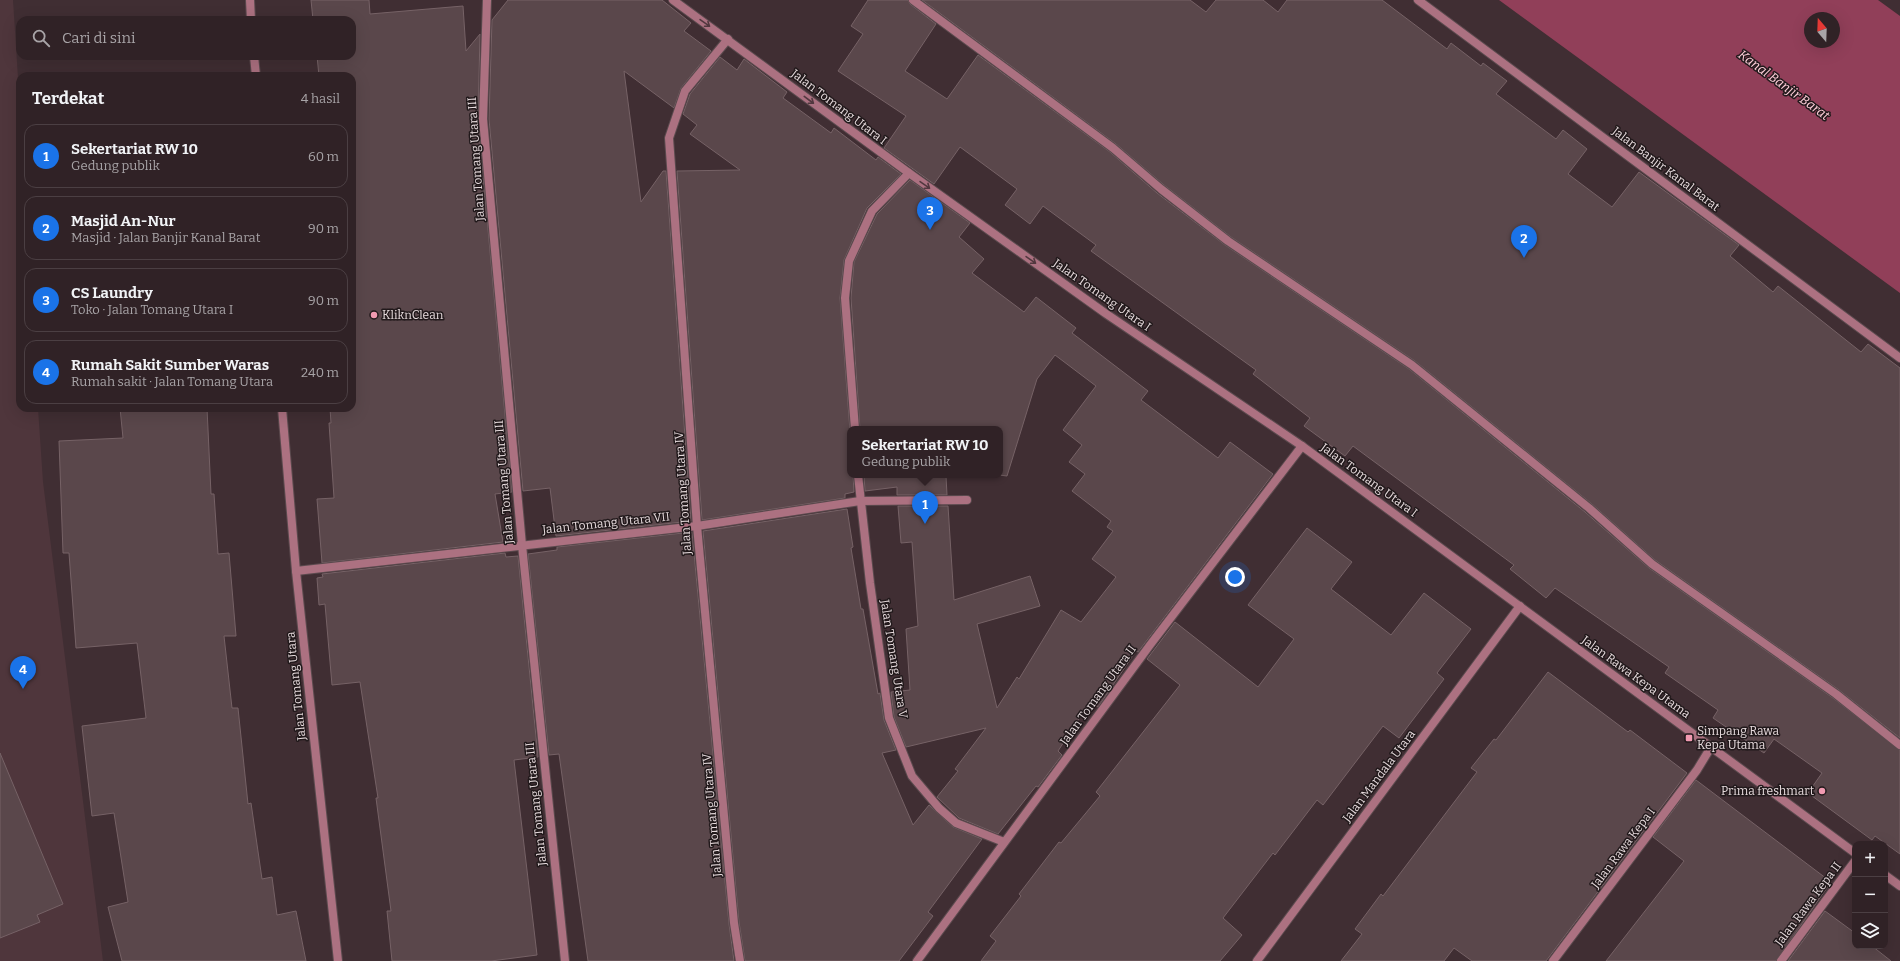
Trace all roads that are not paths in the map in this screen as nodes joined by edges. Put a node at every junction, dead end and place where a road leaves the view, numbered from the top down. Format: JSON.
{"nodes":[{"id":1,"x":250,"y":0,"type":"edge"},
{"id":2,"x":487,"y":0,"type":"edge"},
{"id":3,"x":673,"y":0,"type":"edge"},
{"id":4,"x":912,"y":0,"type":"edge"},
{"id":5,"x":1418,"y":0,"type":"edge"},
{"id":6,"x":251,"y":16,"type":"edge"},
{"id":7,"x":728,"y":39,"type":"junction"},
{"id":8,"x":254,"y":60,"type":"edge"},
{"id":9,"x":256,"y":72,"type":"edge"},
{"id":10,"x":908,"y":173,"type":"junction"},
{"id":11,"x":1900,"y":358,"type":"edge"},
{"id":12,"x":282,"y":412,"type":"edge"},
{"id":13,"x":855,"y":426,"type":"edge"},
{"id":14,"x":1302,"y":446,"type":"junction"},
{"id":15,"x":858,"y":478,"type":"edge"},
{"id":16,"x":968,"y":500,"type":"dead end"},
{"id":17,"x":860,"y":501,"type":"junction"},
{"id":18,"x":697,"y":526,"type":"junction"},
{"id":19,"x":522,"y":545,"type":"junction"},
{"id":20,"x":296,"y":571,"type":"junction"},
{"id":21,"x":1520,"y":606,"type":"junction"},
{"id":22,"x":1900,"y":745,"type":"edge"},
{"id":23,"x":1711,"y":747,"type":"junction"},
{"id":24,"x":1004,"y":842,"type":"junction"},
{"id":25,"x":1852,"y":851,"type":"edge"},
{"id":26,"x":1852,"y":865,"type":"edge"},
{"id":27,"x":1888,"y":877,"type":"edge"},
{"id":28,"x":1900,"y":886,"type":"edge"},
{"id":29,"x":338,"y":961,"type":"edge"},
{"id":30,"x":565,"y":961,"type":"edge"},
{"id":31,"x":740,"y":961,"type":"edge"},
{"id":32,"x":917,"y":961,"type":"edge"},
{"id":33,"x":1256,"y":961,"type":"edge"},
{"id":34,"x":1553,"y":961,"type":"edge"},
{"id":35,"x":1781,"y":961,"type":"edge"}],
"edges":[{"from":1,"to":6,"type":"street"},
{"from":2,"to":19,"type":"street","name":"Jalan Tomang Utara III"},
{"from":3,"to":7,"type":"street","name":"Jalan Tomang Utara I","one_way":true},
{"from":4,"to":22,"type":"street"},
{"from":5,"to":11,"type":"street","name":"Jalan Banjir Kanal Barat"},
{"from":7,"to":10,"type":"street","name":"Jalan Tomang Utara I","one_way":true},
{"from":7,"to":18,"type":"street","name":"Jalan Tomang Utara IV"},
{"from":8,"to":9,"type":"street"},
{"from":10,"to":13,"type":"street"},
{"from":10,"to":14,"type":"street","name":"Jalan Tomang Utara I","one_way":true},
{"from":12,"to":20,"type":"street","name":"Jalan Tomang Utara"},
{"from":14,"to":21,"type":"street","name":"Jalan Tomang Utara I"},
{"from":14,"to":24,"type":"street","name":"Jalan Tomang Utara II"},
{"from":15,"to":17,"type":"street","name":"Jalan Tomang Utara V"},
{"from":16,"to":17,"type":"street","name":"Jalan Tomang Utara VII"},
{"from":17,"to":18,"type":"street","name":"Jalan Tomang Utara VII"},
{"from":17,"to":24,"type":"street","name":"Jalan Tomang Utara V"},
{"from":18,"to":19,"type":"street","name":"Jalan Tomang Utara VII"},
{"from":18,"to":31,"type":"street","name":"Jalan Tomang Utara IV"},
{"from":19,"to":20,"type":"street","name":"Jalan Tomang Utara VII"},
{"from":19,"to":30,"type":"street","name":"Jalan Tomang Utara III"},
{"from":20,"to":29,"type":"street","name":"Jalan Tomang Utara"},
{"from":21,"to":23,"type":"street","name":"Jalan Rawa Kepa Utama"},
{"from":21,"to":33,"type":"street","name":"Jalan Mandala Utara"},
{"from":23,"to":25,"type":"street","name":"Jalan Rawa Kepa Utama"},
{"from":23,"to":34,"type":"street","name":"Jalan Rawa Kepa I"},
{"from":24,"to":32,"type":"street","name":"Jalan Tomang Utara II"},
{"from":26,"to":35,"type":"street","name":"Jalan Rawa Kepa II"},
{"from":27,"to":28,"type":"street"}]}
